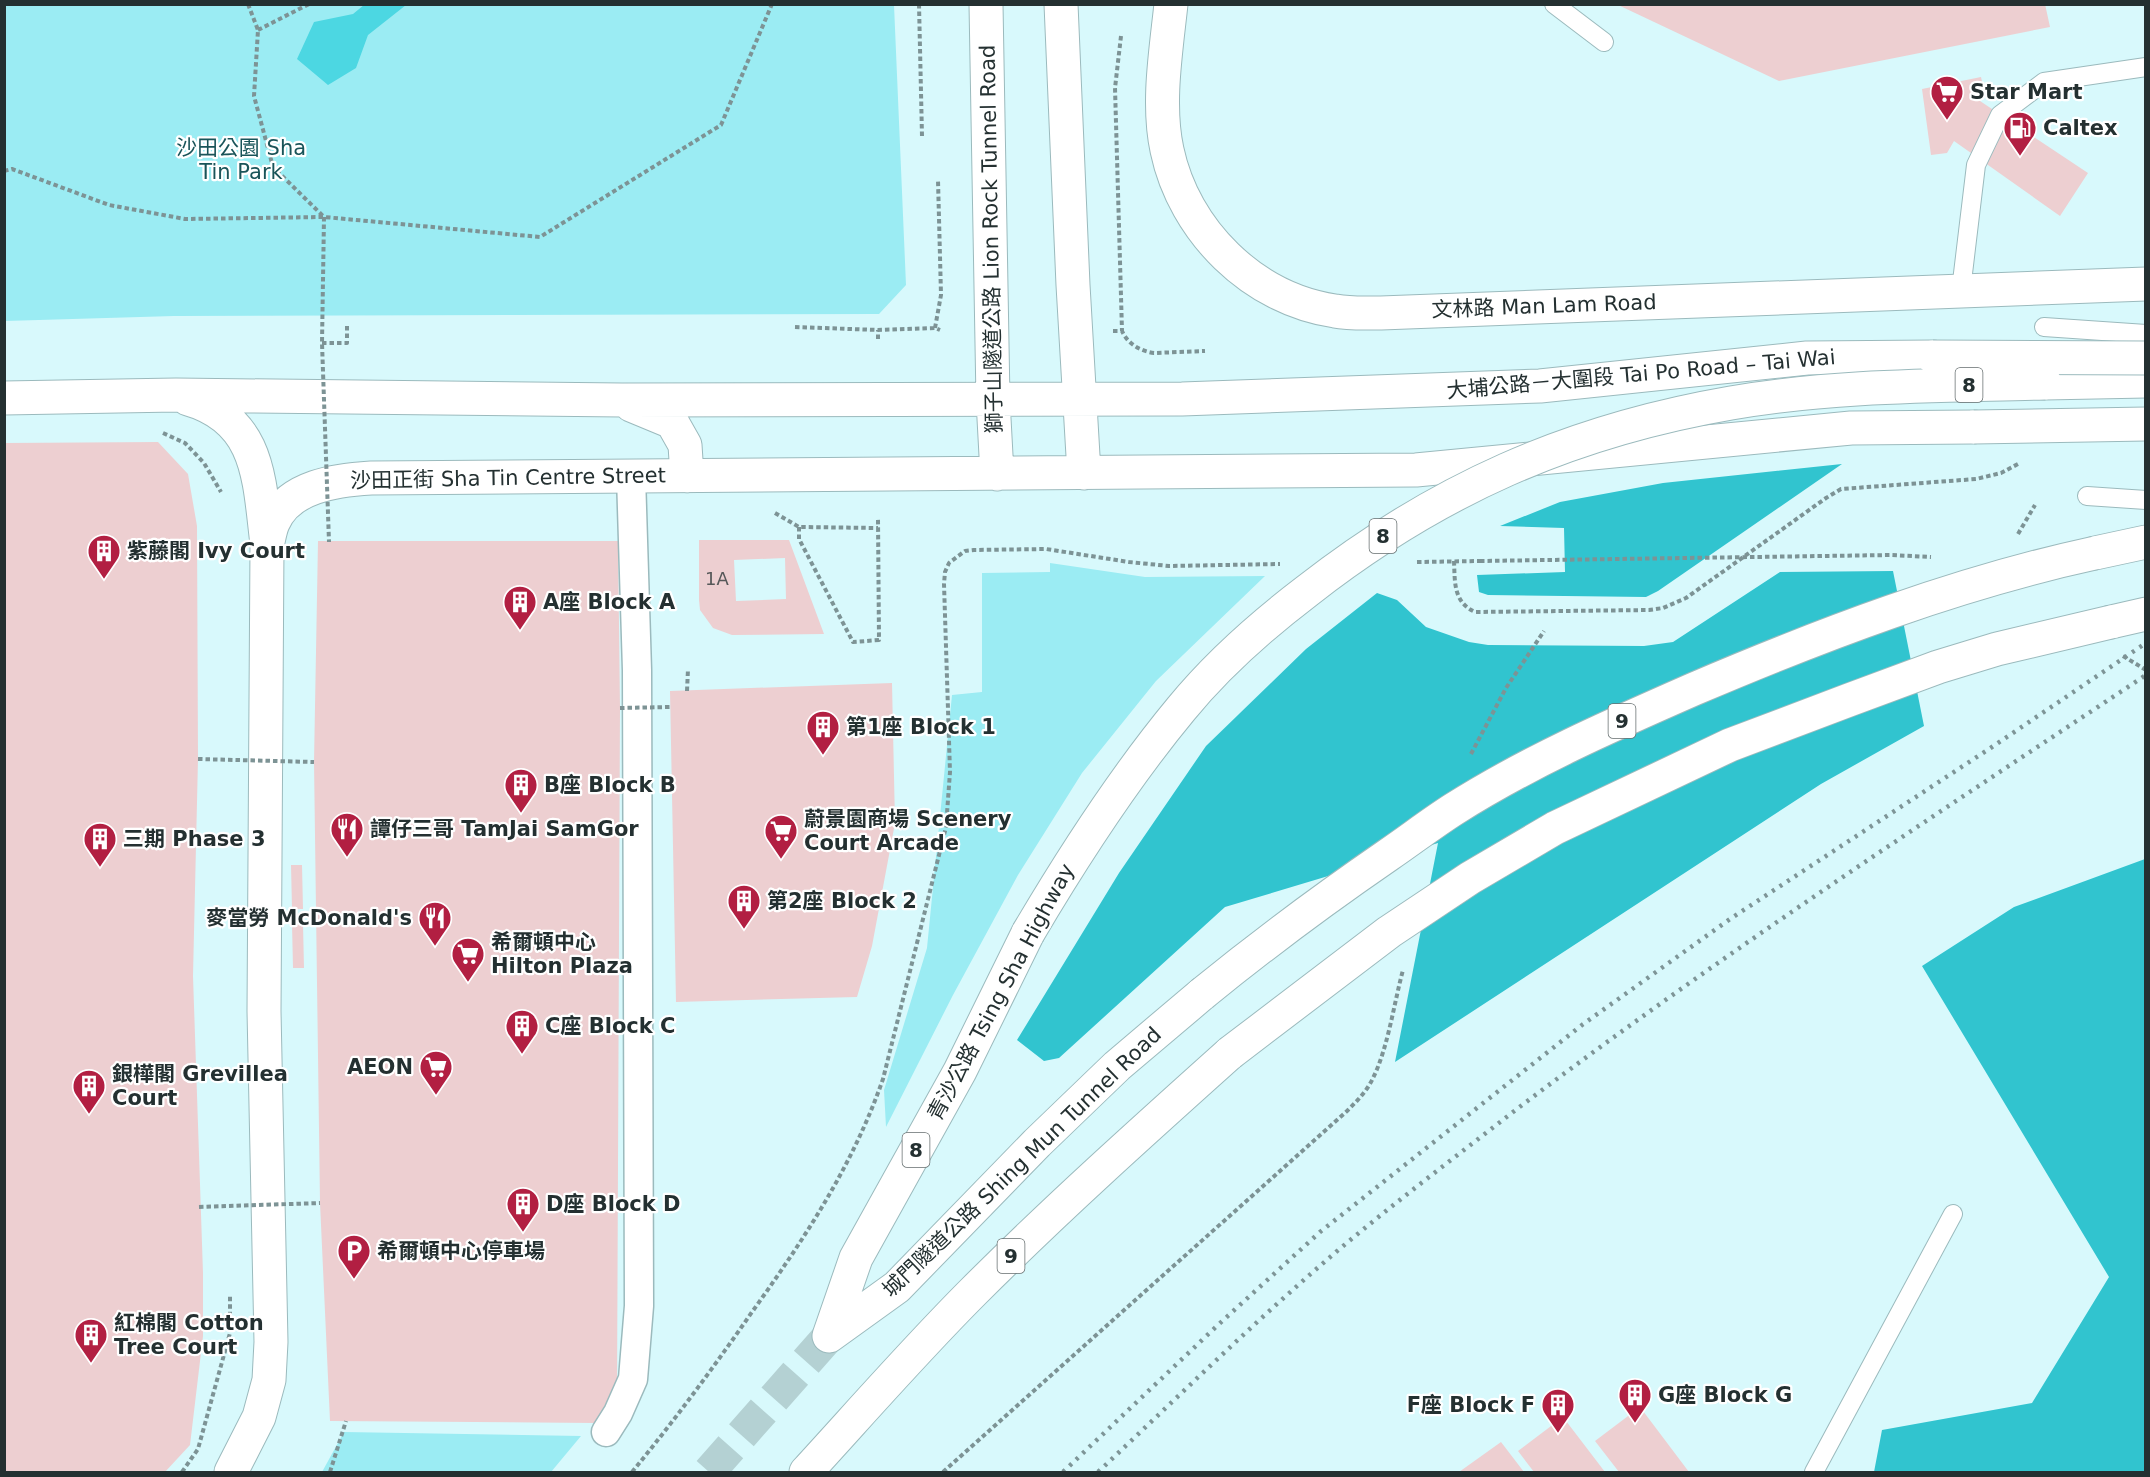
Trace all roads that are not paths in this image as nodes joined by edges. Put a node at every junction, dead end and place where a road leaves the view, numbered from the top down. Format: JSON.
{"nodes":[{"id":1,"x":986,"y":4,"type":"edge"},
{"id":2,"x":1061,"y":4,"type":"edge"},
{"id":3,"x":1171,"y":4,"type":"edge"},
{"id":4,"x":1554,"y":4,"type":"edge"},
{"id":5,"x":1604,"y":42,"type":"dead end"},
{"id":6,"x":2145,"y":67,"type":"edge"},
{"id":7,"x":2136,"y":280,"type":"edge"},
{"id":8,"x":1961,"y":290,"type":"junction"},
{"id":9,"x":2044,"y":327,"type":"dead end"},
{"id":10,"x":2145,"y":334,"type":"edge"},
{"id":11,"x":2145,"y":358,"type":"edge"},
{"id":12,"x":2145,"y":381,"type":"edge"},
{"id":13,"x":176,"y":395,"type":"junction"},
{"id":14,"x":4,"y":398,"type":"edge"},
{"id":15,"x":622,"y":400,"type":"junction"},
{"id":16,"x":993,"y":400,"type":"junction"},
{"id":17,"x":1080,"y":400,"type":"junction"},
{"id":18,"x":2145,"y":424,"type":"edge"},
{"id":19,"x":1084,"y":473,"type":"junction"},
{"id":20,"x":997,"y":474,"type":"junction"},
{"id":21,"x":631,"y":476,"type":"junction"},
{"id":22,"x":687,"y":476,"type":"junction"},
{"id":23,"x":2087,"y":496,"type":"dead end"},
{"id":24,"x":2145,"y":500,"type":"edge"},
{"id":25,"x":2145,"y":542,"type":"edge"},
{"id":26,"x":267,"y":546,"type":"junction"},
{"id":27,"x":2145,"y":614,"type":"edge"},
{"id":28,"x":1953,"y":1214,"type":"dead end"},
{"id":29,"x":830,"y":1336,"type":"joint"},
{"id":30,"x":606,"y":1432,"type":"dead end"},
{"id":31,"x":231,"y":1473,"type":"edge"},
{"id":32,"x":806,"y":1473,"type":"edge"},
{"id":33,"x":1814,"y":1473,"type":"edge"}],
"edges":[{"from":1,"to":16,"type":"main road","name":"獅子山隧道公路 Lion Rock Tunnel Road"},
{"from":2,"to":17,"type":"main road"},
{"from":3,"to":8,"type":"main road","name":"文林路 Man Lam Road"},
{"from":4,"to":5,"type":"lane"},
{"from":6,"to":8,"type":"lane"},
{"from":7,"to":8,"type":"main road","name":"文林路 Man Lam Road"},
{"from":9,"to":10,"type":"lane"},
{"from":11,"to":17,"type":"main road","name":"大埔公路－大圍段 Tai Po Road – Tai Wai","bridge":true},
{"from":12,"to":29,"type":"main road","name":"青沙公路 Tsing Sha Highway","number":"8","bridge":true},
{"from":13,"to":14,"type":"main road"},
{"from":13,"to":15,"type":"main road"},
{"from":13,"to":26,"type":"main road"},
{"from":15,"to":16,"type":"main road"},
{"from":15,"to":22,"type":"main road"},
{"from":16,"to":17,"type":"main road","name":"大埔公路－大圍段 Tai Po Road – Tai Wai"},
{"from":16,"to":20,"type":"main road","name":"獅子山隧道公路 Lion Rock Tunnel Road"},
{"from":17,"to":19,"type":"main road"},
{"from":18,"to":19,"type":"main road","bridge":true},
{"from":19,"to":20,"type":"main road"},
{"from":20,"to":22,"type":"main road","name":"沙田正街 Sha Tin Centre Street"},
{"from":21,"to":22,"type":"main road","name":"沙田正街 Sha Tin Centre Street"},
{"from":21,"to":26,"type":"main road","name":"沙田正街 Sha Tin Centre Street"},
{"from":21,"to":30,"type":"street"},
{"from":23,"to":24,"type":"lane"},
{"from":25,"to":29,"type":"main road","name":"城門隧道公路 Shing Mun Tunnel Road","number":"9","bridge":true},
{"from":26,"to":31,"type":"main road","name":"沙田正街 Sha Tin Centre Street"},
{"from":27,"to":32,"type":"main road","number":"9","bridge":true},
{"from":28,"to":33,"type":"lane"}]}
